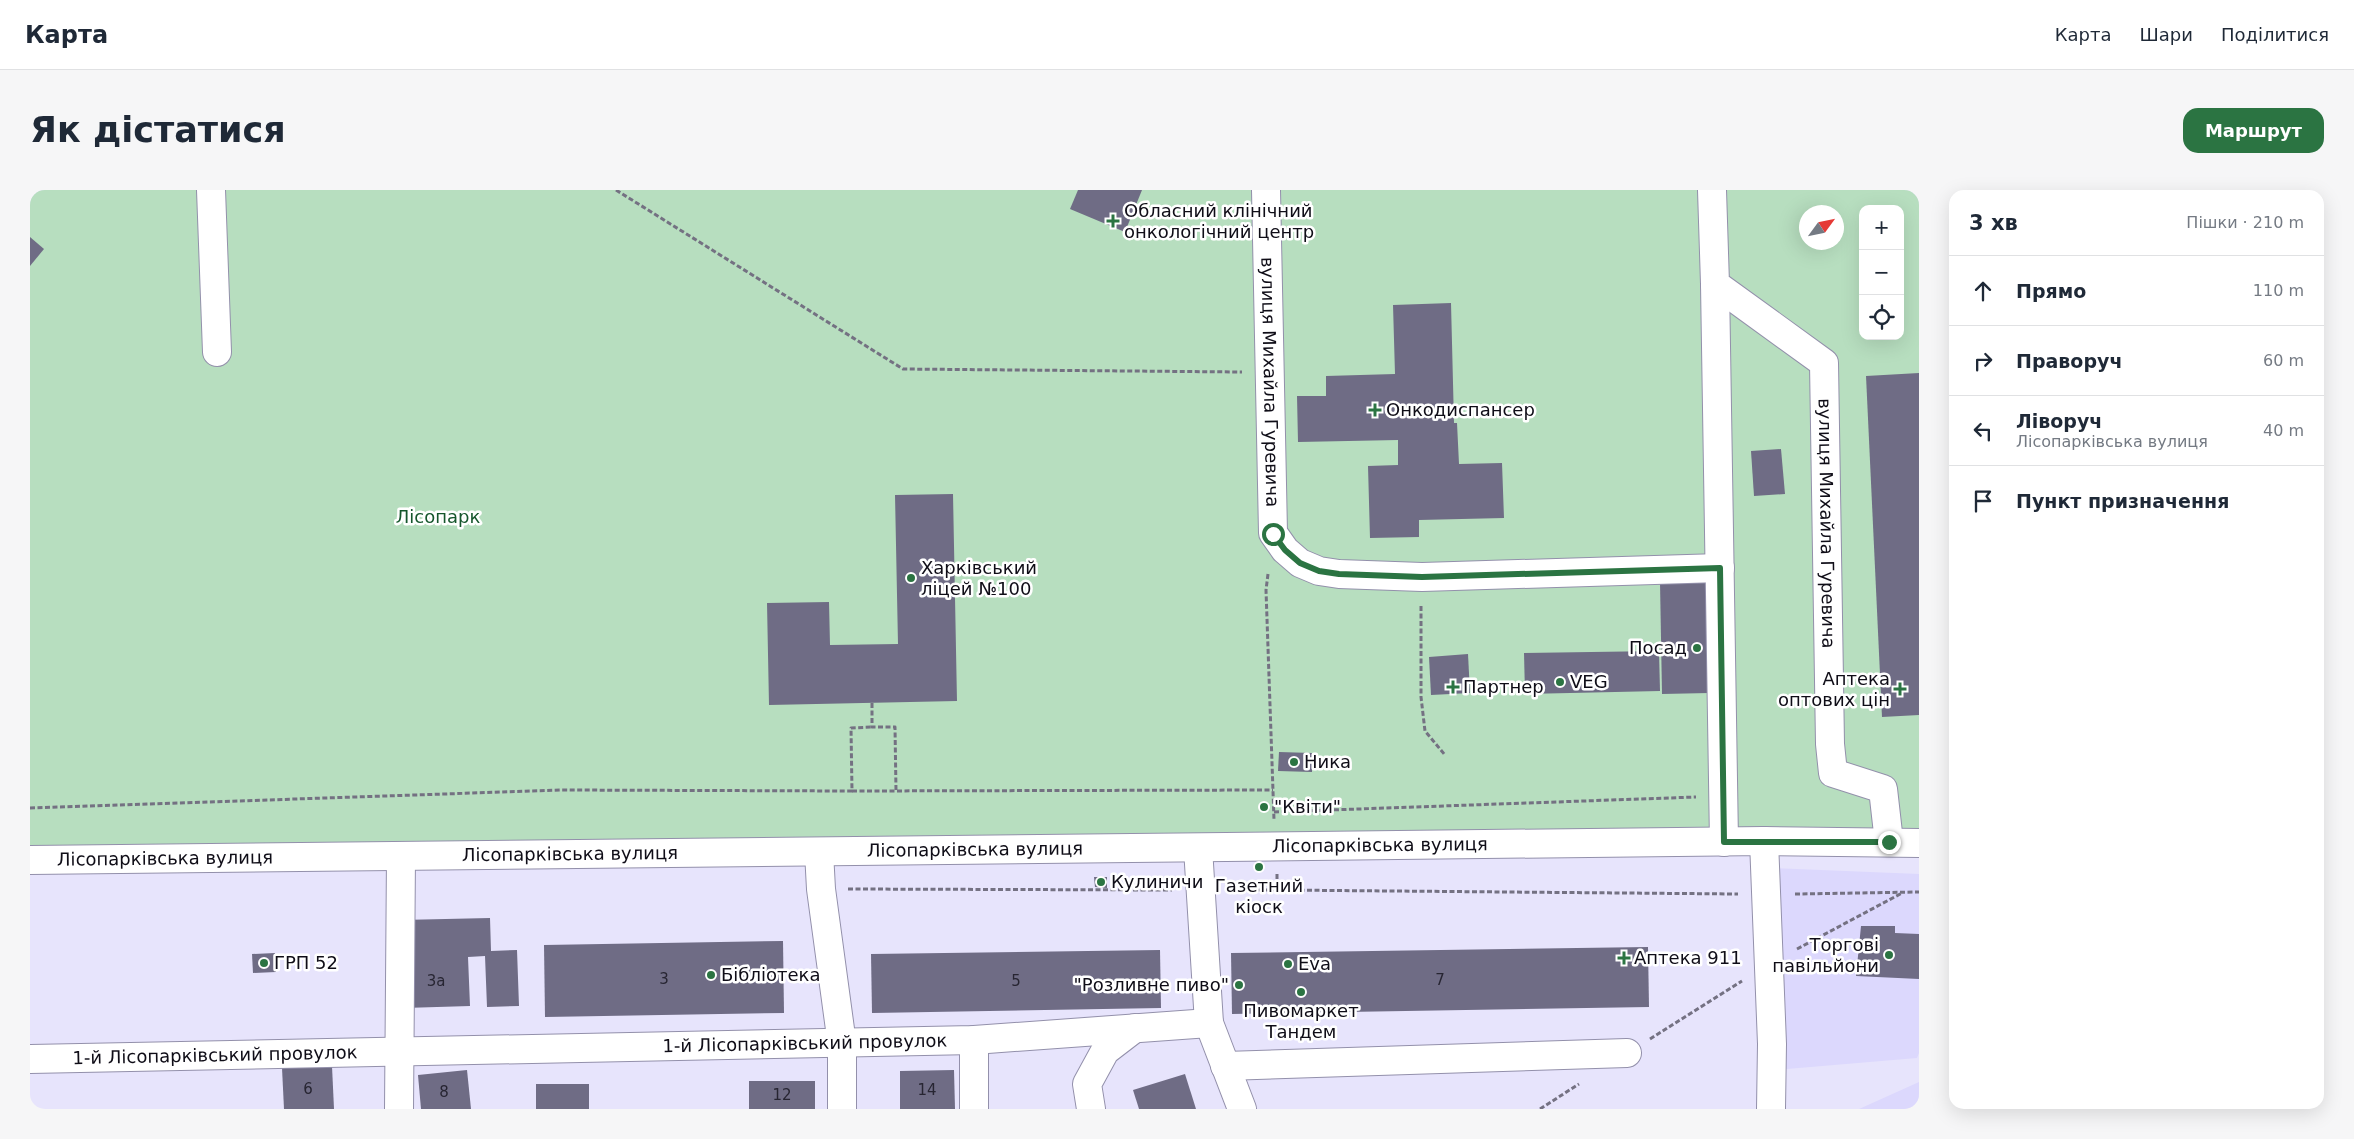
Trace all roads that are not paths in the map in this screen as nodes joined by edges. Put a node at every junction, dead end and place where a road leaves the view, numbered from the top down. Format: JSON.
{"nodes":[{"id":1,"x":211,"y":190,"type":"edge"},
{"id":2,"x":1266,"y":190,"type":"edge"},
{"id":3,"x":1712,"y":190,"type":"edge"},
{"id":4,"x":1715,"y":284,"type":"junction"},
{"id":5,"x":217,"y":352,"type":"dead end"},
{"id":6,"x":1720,"y":568,"type":"junction"},
{"id":7,"x":1724,"y":842,"type":"junction"},
{"id":8,"x":1764,"y":842,"type":"junction"},
{"id":9,"x":1889,"y":842,"type":"junction"},
{"id":10,"x":1919,"y":843,"type":"edge"},
{"id":11,"x":1198,"y":848,"type":"junction"},
{"id":12,"x":819,"y":852,"type":"junction"},
{"id":13,"x":401,"y":856,"type":"junction"},
{"id":14,"x":30,"y":860,"type":"edge"},
{"id":15,"x":1209,"y":1023,"type":"junction"},
{"id":16,"x":1135,"y":1028,"type":"junction"},
{"id":17,"x":974,"y":1040,"type":"junction"},
{"id":18,"x":842,"y":1044,"type":"junction"},
{"id":19,"x":400,"y":1053,"type":"junction"},
{"id":20,"x":1627,"y":1053,"type":"road end"},
{"id":21,"x":30,"y":1060,"type":"edge"},
{"id":22,"x":1225,"y":1066,"type":"junction"},
{"id":23,"x":399,"y":1109,"type":"edge"},
{"id":24,"x":842,"y":1109,"type":"edge"},
{"id":25,"x":974,"y":1109,"type":"edge"},
{"id":26,"x":1090,"y":1109,"type":"edge"},
{"id":27,"x":1242,"y":1109,"type":"edge"},
{"id":28,"x":1771,"y":1109,"type":"edge"}],
"edges":[{"from":1,"to":5,"type":"street"},
{"from":2,"to":6,"type":"street","name":"вулиця Михайла Гуревича"},
{"from":3,"to":4,"type":"street"},
{"from":4,"to":6,"type":"street"},
{"from":4,"to":9,"type":"street","name":"вулиця Михайла Гуревича"},
{"from":6,"to":7,"type":"street"},
{"from":7,"to":8,"type":"street","name":"Лісопарківська вулиця"},
{"from":7,"to":11,"type":"street","name":"Лісопарківська вулиця"},
{"from":8,"to":9,"type":"street","name":"Лісопарківська вулиця"},
{"from":8,"to":28,"type":"street"},
{"from":9,"to":10,"type":"street","name":"Лісопарківська вулиця"},
{"from":11,"to":12,"type":"street","name":"Лісопарківська вулиця"},
{"from":11,"to":15,"type":"street"},
{"from":12,"to":13,"type":"street","name":"Лісопарківська вулиця"},
{"from":12,"to":18,"type":"street"},
{"from":13,"to":14,"type":"street","name":"Лісопарківська вулиця"},
{"from":13,"to":19,"type":"street"},
{"from":15,"to":16,"type":"street","name":"1-й Лісопарківський провулок"},
{"from":15,"to":22,"type":"street"},
{"from":16,"to":17,"type":"street","name":"1-й Лісопарківський провулок"},
{"from":16,"to":26,"type":"street"},
{"from":17,"to":18,"type":"street","name":"1-й Лісопарківський провулок"},
{"from":17,"to":25,"type":"street"},
{"from":18,"to":19,"type":"street","name":"1-й Лісопарківський провулок"},
{"from":18,"to":24,"type":"street"},
{"from":19,"to":21,"type":"street","name":"1-й Лісопарківський провулок"},
{"from":19,"to":23,"type":"street"},
{"from":20,"to":22,"type":"street"},
{"from":22,"to":27,"type":"street"}]}
